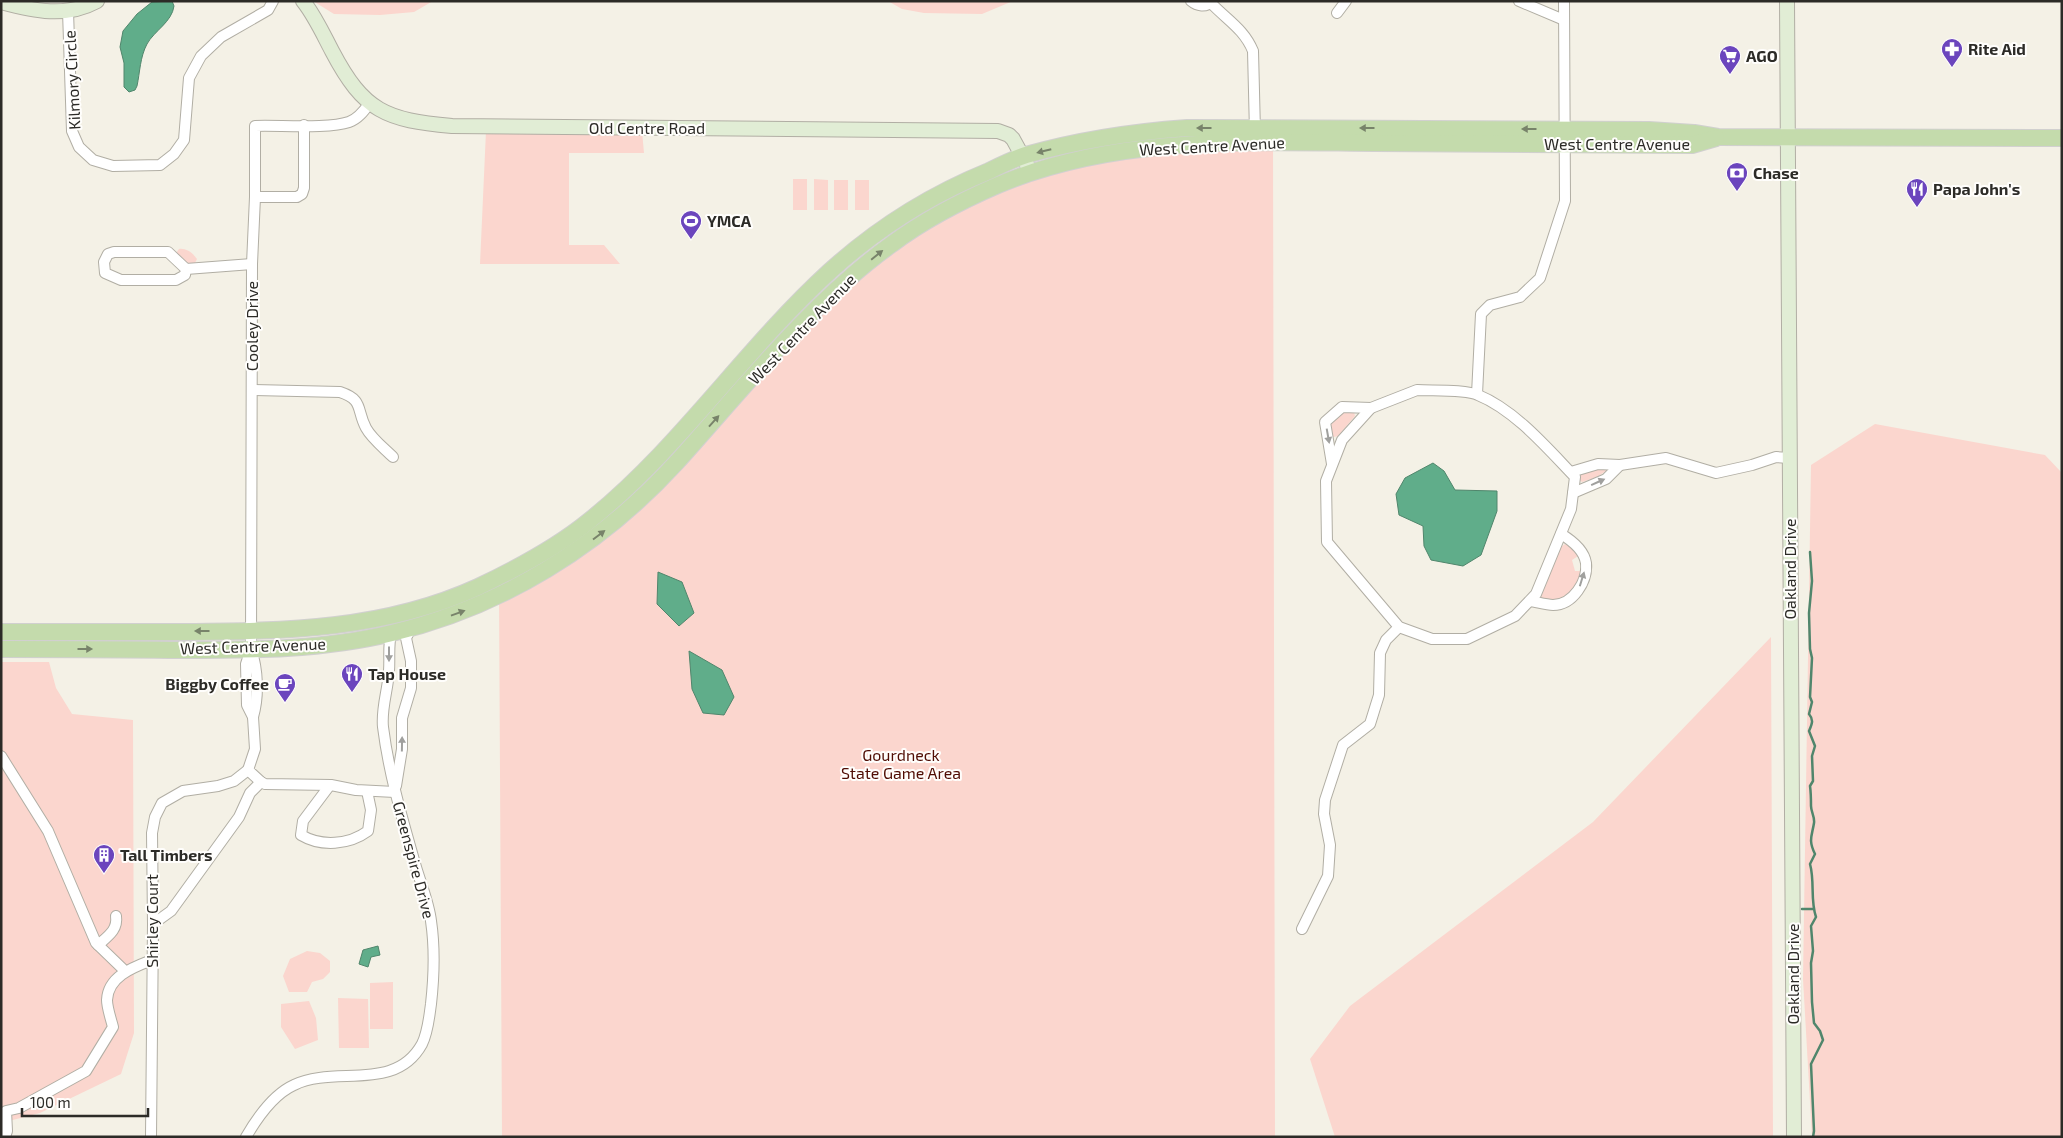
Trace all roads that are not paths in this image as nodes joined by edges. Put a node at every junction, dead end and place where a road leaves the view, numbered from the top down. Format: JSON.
{"nodes":[{"id":1,"x":97,"y":1,"type":"edge"},
{"id":2,"x":273,"y":1,"type":"edge"},
{"id":3,"x":303,"y":1,"type":"edge"},
{"id":4,"x":1190,"y":1,"type":"edge"},
{"id":5,"x":1346,"y":1,"type":"edge"},
{"id":6,"x":1519,"y":1,"type":"edge"},
{"id":7,"x":1564,"y":1,"type":"edge"},
{"id":8,"x":1787,"y":1,"type":"edge"},
{"id":9,"x":1,"y":2,"type":"edge"},
{"id":10,"x":1212,"y":2,"type":"edge"},
{"id":11,"x":68,"y":11,"type":"junction"},
{"id":12,"x":1337,"y":13,"type":"dead end"},
{"id":13,"x":1564,"y":20,"type":"junction"},
{"id":14,"x":369,"y":104,"type":"junction"},
{"id":15,"x":304,"y":125,"type":"junction"},
{"id":16,"x":1255,"y":135,"type":"junction"},
{"id":17,"x":1787,"y":136,"type":"junction"},
{"id":18,"x":1564,"y":137,"type":"junction"},
{"id":19,"x":2062,"y":138,"type":"edge"},
{"id":20,"x":1023,"y":156,"type":"junction"},
{"id":21,"x":1031,"y":172,"type":"junction"},
{"id":22,"x":255,"y":197,"type":"junction"},
{"id":23,"x":252,"y":264,"type":"junction"},
{"id":24,"x":186,"y":269,"type":"junction"},
{"id":25,"x":252,"y":390,"type":"junction"},
{"id":26,"x":1477,"y":394,"type":"junction"},
{"id":27,"x":1371,"y":408,"type":"junction"},
{"id":28,"x":393,"y":457,"type":"dead end"},
{"id":29,"x":1789,"y":458,"type":"junction"},
{"id":30,"x":1332,"y":465,"type":"junction"},
{"id":31,"x":1620,"y":465,"type":"junction"},
{"id":32,"x":1571,"y":472,"type":"junction"},
{"id":33,"x":1573,"y":493,"type":"junction"},
{"id":34,"x":1560,"y":534,"type":"junction"},
{"id":35,"x":1530,"y":601,"type":"junction"},
{"id":36,"x":1399,"y":627,"type":"junction"},
{"id":37,"x":411,"y":628,"type":"junction"},
{"id":38,"x":251,"y":631,"type":"junction"},
{"id":39,"x":1,"y":632,"type":"edge"},
{"id":40,"x":391,"y":634,"type":"junction"},
{"id":41,"x":1,"y":649,"type":"edge"},
{"id":42,"x":251,"y":649,"type":"junction"},
{"id":43,"x":1,"y":756,"type":"edge"},
{"id":44,"x":248,"y":770,"type":"junction"},
{"id":45,"x":261,"y":782,"type":"junction"},
{"id":46,"x":330,"y":785,"type":"junction"},
{"id":47,"x":367,"y":791,"type":"junction"},
{"id":48,"x":395,"y":792,"type":"junction"},
{"id":49,"x":116,"y":916,"type":"dead end"},
{"id":50,"x":153,"y":924,"type":"junction"},
{"id":51,"x":1302,"y":929,"type":"dead end"},
{"id":52,"x":98,"y":945,"type":"junction"},
{"id":53,"x":152,"y":960,"type":"junction"},
{"id":54,"x":125,"y":971,"type":"junction"},
{"id":55,"x":5,"y":1137,"type":"edge"},
{"id":56,"x":151,"y":1137,"type":"edge"},
{"id":57,"x":246,"y":1137,"type":"edge"},
{"id":58,"x":1794,"y":1137,"type":"edge"}],
"edges":[{"from":1,"to":11,"type":"street"},
{"from":2,"to":11,"type":"street","name":"Kilmory Circle"},
{"from":3,"to":14,"type":"street","name":"Old Centre Road"},
{"from":4,"to":10,"type":"street"},
{"from":5,"to":12,"type":"street"},
{"from":6,"to":13,"type":"street"},
{"from":7,"to":13,"type":"street"},
{"from":8,"to":17,"type":"street","name":"Oakland Drive"},
{"from":9,"to":11,"type":"street"},
{"from":10,"to":16,"type":"street"},
{"from":13,"to":18,"type":"street"},
{"from":14,"to":15,"type":"street","name":"Cooley Drive"},
{"from":14,"to":20,"type":"street","name":"Old Centre Road"},
{"from":15,"to":22,"type":"street"},
{"from":15,"to":22,"type":"street","name":"Cooley Drive"},
{"from":16,"to":18,"type":"main road","name":"West Centre Avenue"},
{"from":16,"to":20,"type":"main road","name":"West Centre Avenue","one_way":true},
{"from":16,"to":21,"type":"main road","name":"West Centre Avenue"},
{"from":17,"to":18,"type":"main road","name":"West Centre Avenue"},
{"from":17,"to":19,"type":"main road","name":"West Centre Avenue"},
{"from":17,"to":29,"type":"street","name":"Oakland Drive"},
{"from":18,"to":26,"type":"street"},
{"from":20,"to":21,"type":"street","name":"Old Centre Road"},
{"from":20,"to":38,"type":"main road","name":"West Centre Avenue"},
{"from":37,"to":21,"type":"main road","name":"West Centre Avenue","one_way":true},
{"from":22,"to":23,"type":"street","name":"Cooley Drive"},
{"from":23,"to":24,"type":"street"},
{"from":23,"to":25,"type":"street","name":"Cooley Drive"},
{"from":24,"to":24,"type":"street"},
{"from":25,"to":28,"type":"street"},
{"from":25,"to":38,"type":"street","name":"Cooley Drive"},
{"from":26,"to":27,"type":"street"},
{"from":26,"to":32,"type":"street"},
{"from":27,"to":30,"type":"street"},
{"from":27,"to":30,"type":"street","one_way":true},
{"from":29,"to":31,"type":"street"},
{"from":29,"to":58,"type":"street","name":"Oakland Drive"},
{"from":30,"to":36,"type":"street"},
{"from":31,"to":32,"type":"street"},
{"from":33,"to":31,"type":"street","one_way":true},
{"from":32,"to":33,"type":"street"},
{"from":33,"to":34,"type":"street"},
{"from":34,"to":35,"type":"street"},
{"from":35,"to":34,"type":"street","one_way":true},
{"from":35,"to":36,"type":"street"},
{"from":36,"to":51,"type":"street"},
{"from":37,"to":40,"type":"main road","name":"West Centre Avenue"},
{"from":48,"to":37,"type":"street","name":"Greenspire Drive","one_way":true},
{"from":38,"to":39,"type":"main road","name":"West Centre Avenue","one_way":true},
{"from":38,"to":42,"type":"street","name":"Cooley Drive"},
{"from":40,"to":42,"type":"main road","name":"West Centre Avenue"},
{"from":40,"to":48,"type":"street","name":"Greenspire Drive","one_way":true},
{"from":41,"to":42,"type":"main road","name":"West Centre Avenue","one_way":true},
{"from":42,"to":44,"type":"street","name":"Cooley Drive"},
{"from":43,"to":52,"type":"street","name":"Shirley Court"},
{"from":44,"to":45,"type":"street"},
{"from":44,"to":50,"type":"street","name":"Shirley Court"},
{"from":45,"to":46,"type":"street"},
{"from":45,"to":50,"type":"street"},
{"from":46,"to":47,"type":"street"},
{"from":46,"to":47,"type":"street"},
{"from":47,"to":48,"type":"street"},
{"from":48,"to":57,"type":"street","name":"Greenspire Drive"},
{"from":49,"to":52,"type":"street"},
{"from":50,"to":53,"type":"street","name":"Shirley Court"},
{"from":52,"to":54,"type":"street","name":"Shirley Court"},
{"from":53,"to":54,"type":"street"},
{"from":53,"to":56,"type":"street","name":"Shirley Court"},
{"from":54,"to":55,"type":"street"}]}
